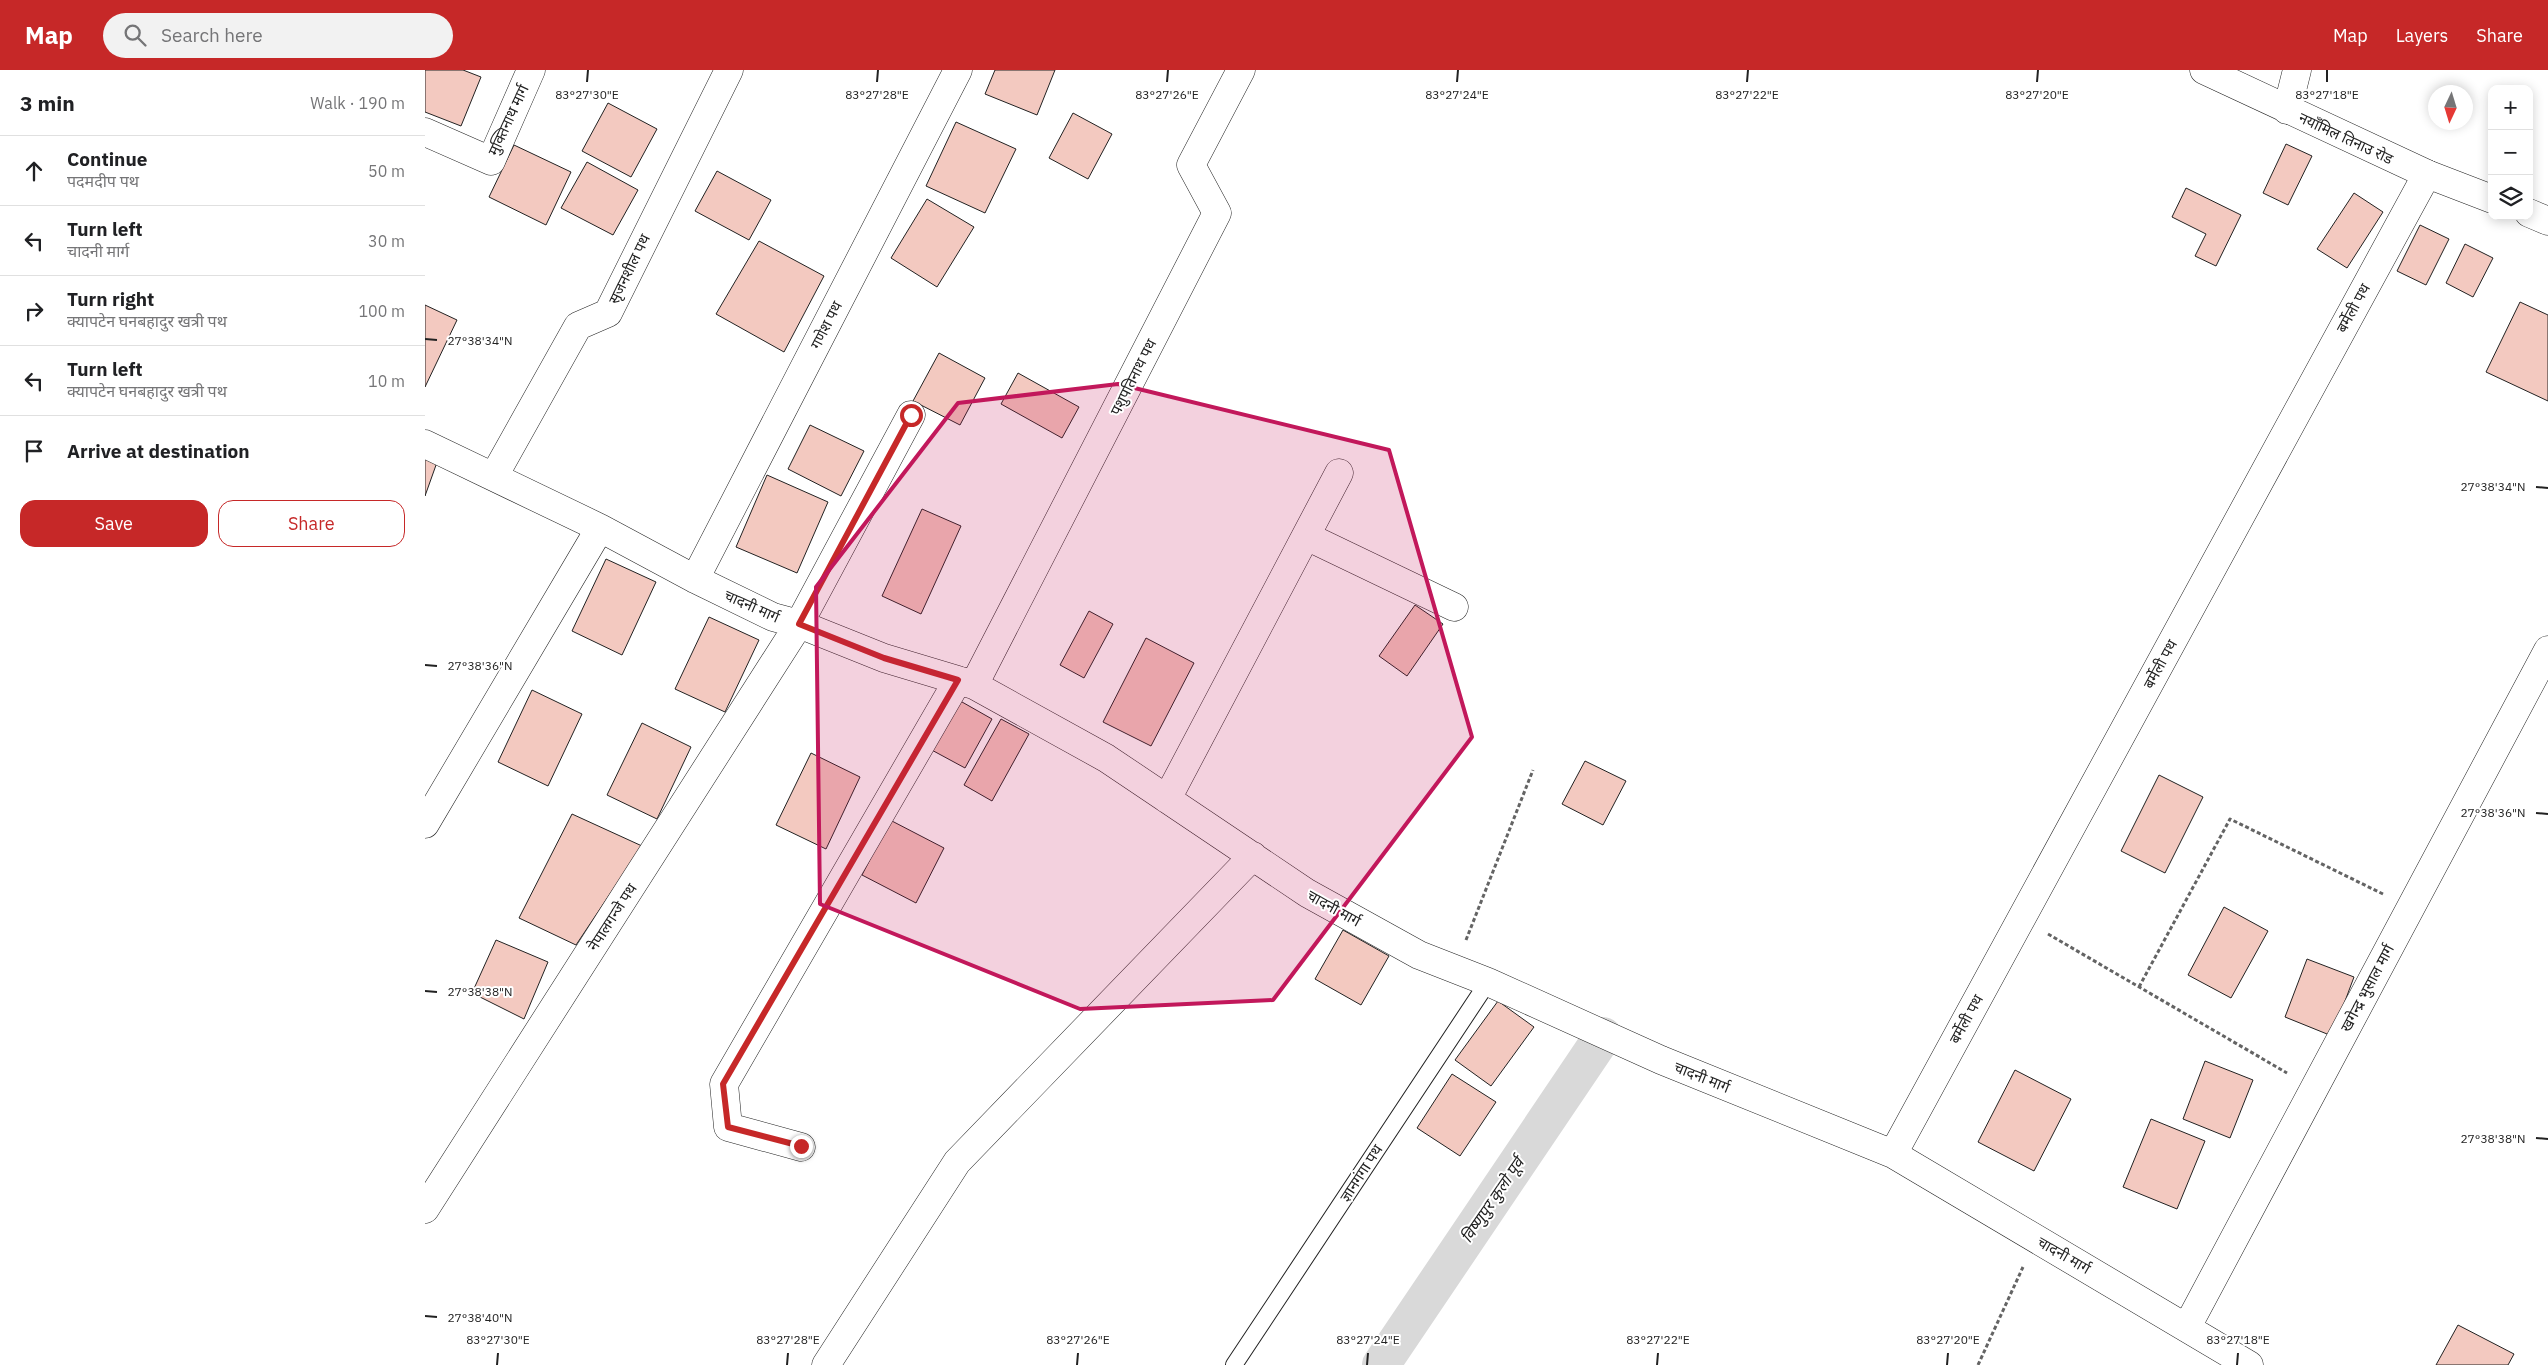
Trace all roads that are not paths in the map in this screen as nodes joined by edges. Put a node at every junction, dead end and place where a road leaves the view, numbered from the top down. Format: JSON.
{"nodes":[{"id":1,"x":531,"y":70,"type":"edge"},
{"id":2,"x":729,"y":70,"type":"edge"},
{"id":3,"x":958,"y":70,"type":"edge"},
{"id":4,"x":1241,"y":70,"type":"edge"},
{"id":5,"x":2204,"y":70,"type":"edge"},
{"id":6,"x":2297,"y":70,"type":"edge"},
{"id":7,"x":2287,"y":110,"type":"junction"},
{"id":8,"x":425,"y":132,"type":"edge"},
{"id":9,"x":2427,"y":174,"type":"junction"},
{"id":10,"x":2488,"y":197,"type":"edge"},
{"id":11,"x":2533,"y":215,"type":"edge"},
{"id":12,"x":2548,"y":221,"type":"edge"},
{"id":13,"x":911,"y":415,"type":"dead end"},
{"id":14,"x":425,"y":444,"type":"edge"},
{"id":15,"x":1339,"y":473,"type":"dead end"},
{"id":16,"x":494,"y":476,"type":"junction"},
{"id":17,"x":600,"y":528,"type":"junction"},
{"id":18,"x":1306,"y":536,"type":"junction"},
{"id":19,"x":695,"y":579,"type":"junction"},
{"id":20,"x":1454,"y":607,"type":"dead end"},
{"id":21,"x":799,"y":624,"type":"junction"},
{"id":22,"x":2548,"y":650,"type":"edge"},
{"id":23,"x":966,"y":682,"type":"junction"},
{"id":24,"x":1167,"y":799,"type":"junction"},
{"id":25,"x":425,"y":824,"type":"edge"},
{"id":26,"x":1253,"y":856,"type":"junction"},
{"id":27,"x":1488,"y":982,"type":"junction"},
{"id":28,"x":801,"y":1146,"type":"dead end"},
{"id":29,"x":1893,"y":1154,"type":"junction"},
{"id":30,"x":425,"y":1210,"type":"edge"},
{"id":31,"x":2187,"y":1327,"type":"junction"},
{"id":32,"x":826,"y":1365,"type":"edge"},
{"id":33,"x":1234,"y":1365,"type":"edge"},
{"id":34,"x":2249,"y":1365,"type":"edge"}],
"edges":[{"from":1,"to":8,"type":"street","name":"मुक्तिनाथ मार्ग"},
{"from":2,"to":16,"type":"street","name":"सृजनशील पथ"},
{"from":3,"to":19,"type":"street","name":"गणेश पथ"},
{"from":4,"to":23,"type":"street","name":"पशुपतिनाथ पथ"},
{"from":5,"to":7,"type":"street","name":"नयाँमिल तिनाउ रोड"},
{"from":6,"to":7,"type":"street"},
{"from":7,"to":9,"type":"street","name":"नयाँमिल तिनाउ रोड"},
{"from":9,"to":10,"type":"street","name":"नयाँमिल तिनाउ रोड"},
{"from":9,"to":29,"type":"street","name":"बर्मेली पथ"},
{"from":11,"to":12,"type":"street"},
{"from":13,"to":21,"type":"street","name":"नेपालगन्जे पथ"},
{"from":14,"to":16,"type":"street","name":"चादनी मार्ग"},
{"from":15,"to":18,"type":"street"},
{"from":16,"to":17,"type":"street","name":"चादनी मार्ग"},
{"from":17,"to":19,"type":"street","name":"चादनी मार्ग"},
{"from":17,"to":25,"type":"street"},
{"from":18,"to":20,"type":"street"},
{"from":18,"to":24,"type":"street"},
{"from":19,"to":21,"type":"street","name":"चादनी मार्ग"},
{"from":21,"to":23,"type":"street","name":"चादनी मार्ग"},
{"from":21,"to":30,"type":"street","name":"नेपालगन्जे पथ"},
{"from":22,"to":31,"type":"street","name":"खगेन्द्र भुसाल मार्ग"},
{"from":23,"to":24,"type":"street","name":"चादनी मार्ग"},
{"from":23,"to":28,"type":"street"},
{"from":24,"to":26,"type":"street","name":"चादनी मार्ग"},
{"from":26,"to":27,"type":"street","name":"चादनी मार्ग"},
{"from":26,"to":32,"type":"street"},
{"from":27,"to":29,"type":"street","name":"चादनी मार्ग"},
{"from":27,"to":33,"type":"lane","name":"ज्ञानगंगा पथ"},
{"from":29,"to":31,"type":"street","name":"चादनी मार्ग"},
{"from":31,"to":34,"type":"street","name":"चादनी मार्ग"}]}
